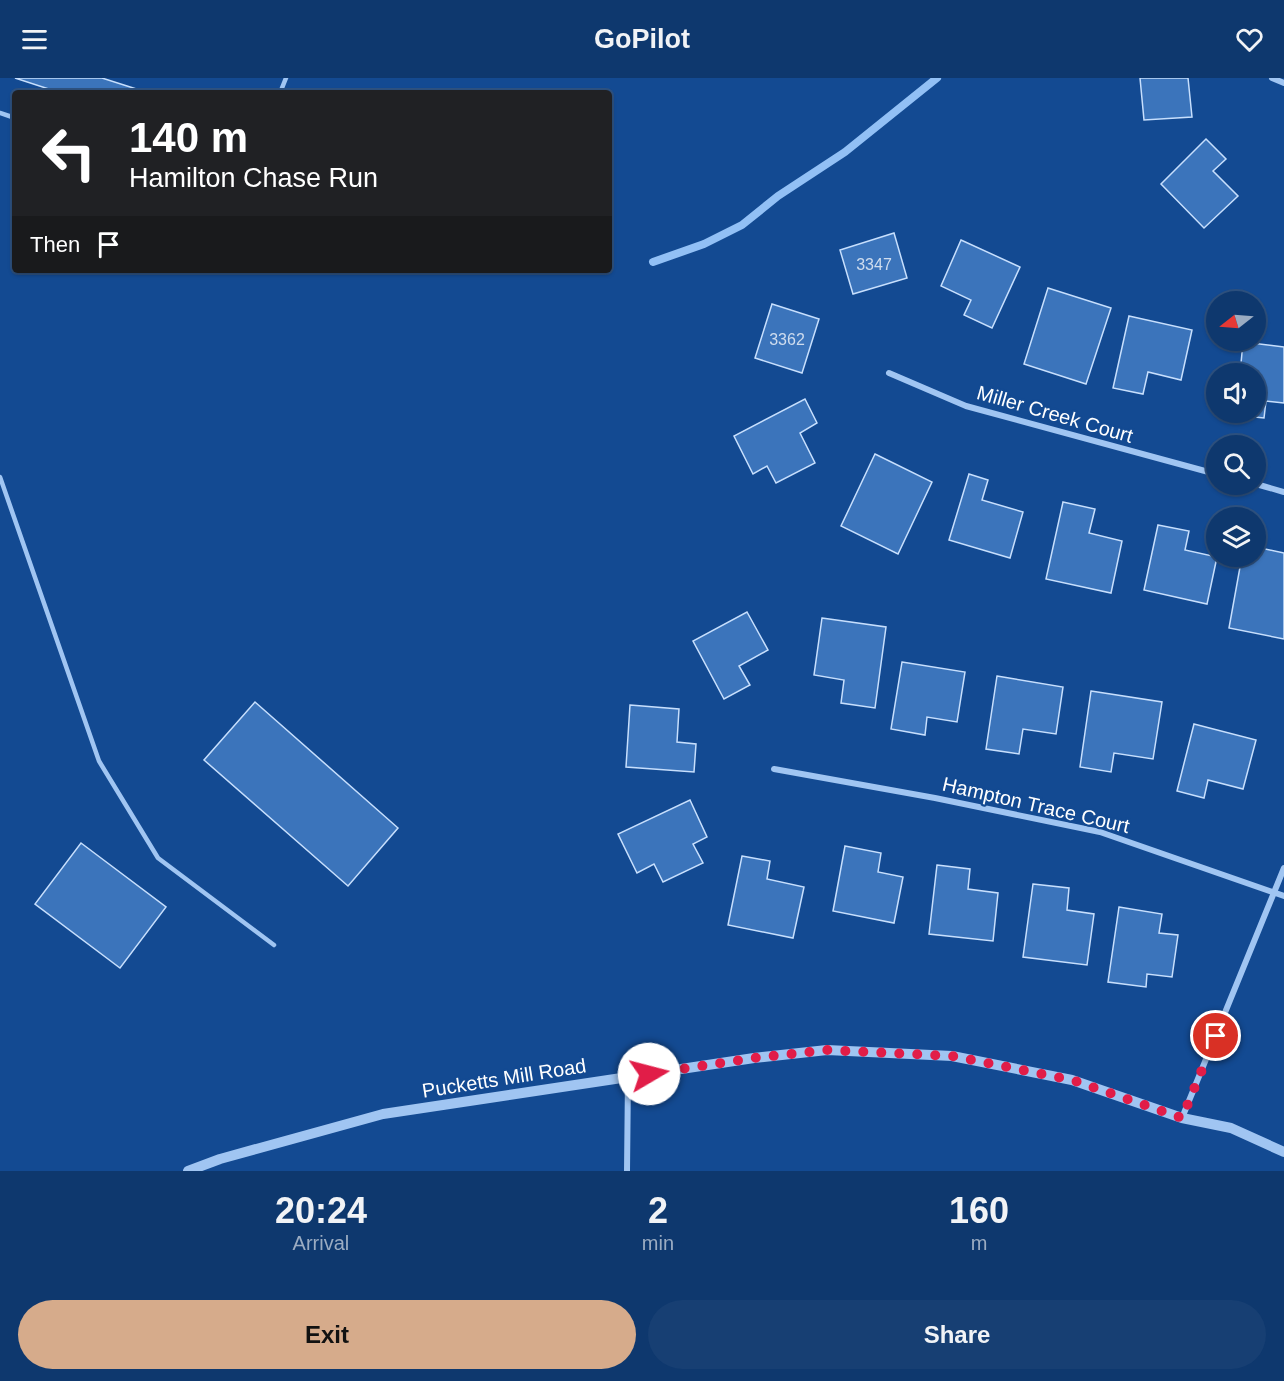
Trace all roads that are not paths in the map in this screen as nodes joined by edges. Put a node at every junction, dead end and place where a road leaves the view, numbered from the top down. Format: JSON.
{"nodes":[{"id":1,"x":1272,"y":78,"type":"edge"},
{"id":2,"x":1284,"y":83,"type":"edge"},
{"id":3,"x":889,"y":374,"type":"dead end"},
{"id":4,"x":1206,"y":471,"type":"edge"},
{"id":5,"x":0,"y":477,"type":"edge"},
{"id":6,"x":1266,"y":487,"type":"edge"},
{"id":7,"x":1284,"y":492,"type":"edge"},
{"id":8,"x":774,"y":769,"type":"dead end"},
{"id":9,"x":1284,"y":868,"type":"edge"},
{"id":10,"x":1275,"y":893,"type":"junction"},
{"id":11,"x":1284,"y":896,"type":"edge"},
{"id":12,"x":274,"y":945,"type":"dead end"},
{"id":13,"x":628,"y":1077,"type":"junction"},
{"id":14,"x":1182,"y":1118,"type":"junction"},
{"id":15,"x":1284,"y":1152,"type":"edge"},
{"id":16,"x":188,"y":1171,"type":"edge"},
{"id":17,"x":627,"y":1171,"type":"edge"}],
"edges":[{"from":1,"to":2,"type":"street"},
{"from":3,"to":4,"type":"street","name":"Miller Creek Court"},
{"from":5,"to":12,"type":"lane"},
{"from":6,"to":7,"type":"street"},
{"from":8,"to":10,"type":"street","name":"Hampton Trace Court"},
{"from":9,"to":10,"type":"street"},
{"from":10,"to":11,"type":"street","name":"Hampton Trace Court"},
{"from":10,"to":14,"type":"street"},
{"from":13,"to":14,"type":"street","name":"Pucketts Mill Road"},
{"from":13,"to":16,"type":"street","name":"Pucketts Mill Road"},
{"from":13,"to":17,"type":"street"},
{"from":14,"to":15,"type":"street","name":"Pucketts Mill Road"}]}
